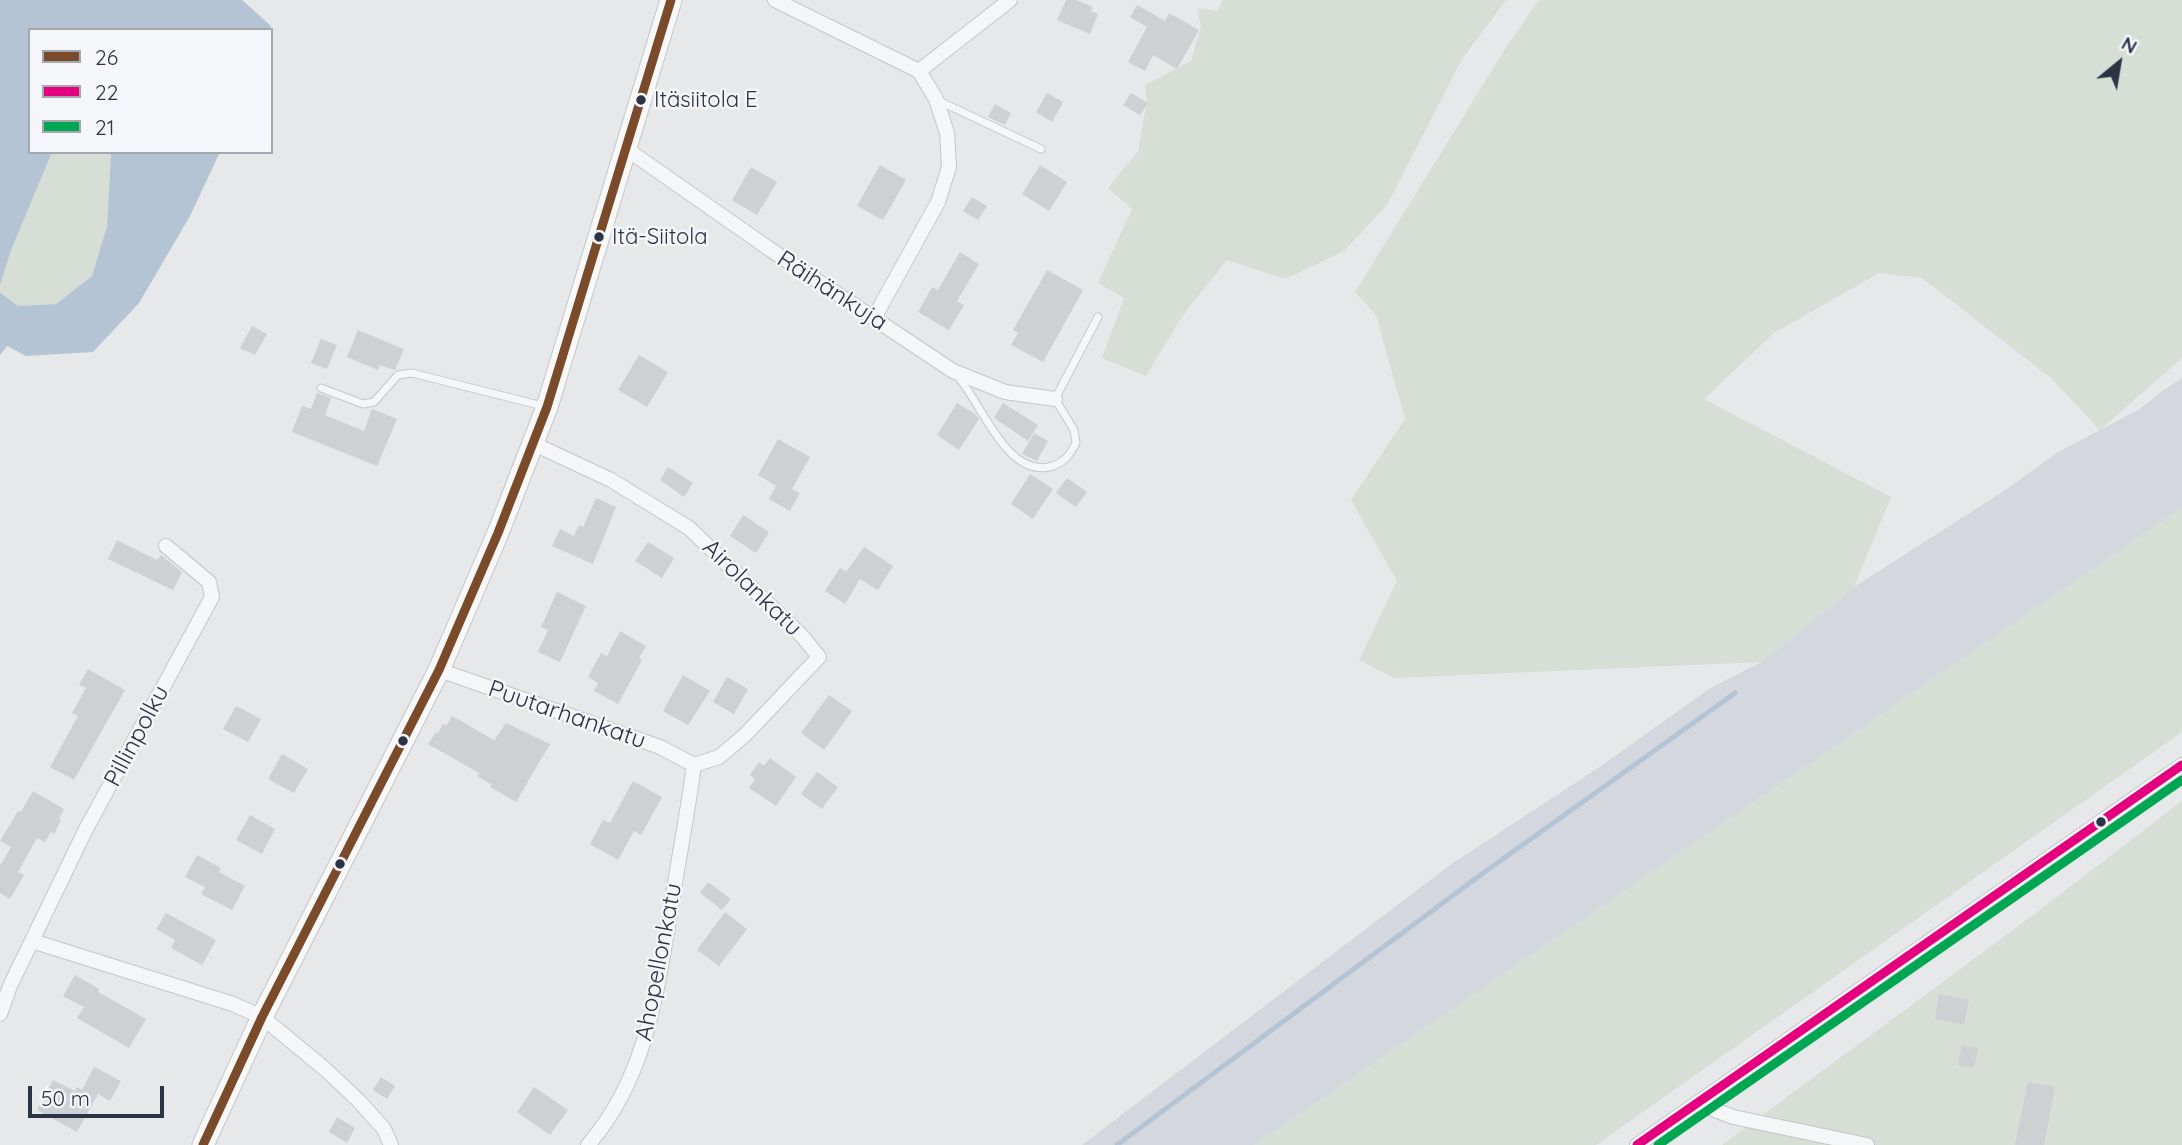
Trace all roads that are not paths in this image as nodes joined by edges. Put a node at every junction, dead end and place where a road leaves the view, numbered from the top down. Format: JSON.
{"nodes":[{"id":1,"x":671,"y":0,"type":"edge"},
{"id":2,"x":775,"y":0,"type":"edge"},
{"id":3,"x":1010,"y":0,"type":"edge"},
{"id":4,"x":919,"y":71,"type":"junction"},
{"id":5,"x":936,"y":99,"type":"junction"},
{"id":6,"x":625,"y":148,"type":"junction"},
{"id":7,"x":1041,"y":149,"type":"dead end"},
{"id":8,"x":1098,"y":317,"type":"dead end"},
{"id":9,"x":874,"y":318,"type":"junction"},
{"id":10,"x":953,"y":371,"type":"junction"},
{"id":11,"x":321,"y":388,"type":"dead end"},
{"id":12,"x":1055,"y":399,"type":"junction"},
{"id":13,"x":547,"y":407,"type":"junction"},
{"id":14,"x":534,"y":444,"type":"junction"},
{"id":15,"x":166,"y":546,"type":"dead end"},
{"id":16,"x":439,"y":670,"type":"junction"},
{"id":17,"x":694,"y":765,"type":"junction"},
{"id":18,"x":2182,"y":765,"type":"edge"},
{"id":19,"x":32,"y":941,"type":"junction"},
{"id":20,"x":0,"y":1014,"type":"edge"},
{"id":21,"x":262,"y":1017,"type":"junction"},
{"id":22,"x":1697,"y":1103,"type":"junction"},
{"id":23,"x":204,"y":1145,"type":"edge"},
{"id":24,"x":391,"y":1145,"type":"edge"},
{"id":25,"x":588,"y":1145,"type":"edge"},
{"id":26,"x":1637,"y":1145,"type":"edge"},
{"id":27,"x":1867,"y":1145,"type":"edge"}],
"edges":[{"from":1,"to":6,"type":"street"},
{"from":2,"to":4,"type":"street"},
{"from":3,"to":4,"type":"street"},
{"from":4,"to":5,"type":"street"},
{"from":5,"to":7,"type":"lane"},
{"from":5,"to":9,"type":"street"},
{"from":6,"to":9,"type":"street","name":"Räihänkuja"},
{"from":6,"to":13,"type":"street"},
{"from":8,"to":12,"type":"lane"},
{"from":9,"to":10,"type":"street","name":"Räihänkuja"},
{"from":10,"to":12,"type":"street","name":"Räihänkuja"},
{"from":10,"to":12,"type":"lane"},
{"from":11,"to":13,"type":"lane"},
{"from":13,"to":14,"type":"street"},
{"from":14,"to":16,"type":"street"},
{"from":14,"to":17,"type":"street","name":"Airolankatu"},
{"from":15,"to":19,"type":"street","name":"Pillinpolku"},
{"from":16,"to":17,"type":"street","name":"Puutarhankatu"},
{"from":16,"to":21,"type":"street"},
{"from":17,"to":25,"type":"street","name":"Ahopellonkatu"},
{"from":18,"to":22,"type":"street"},
{"from":19,"to":20,"type":"street","name":"Pillinpolku"},
{"from":19,"to":21,"type":"street"},
{"from":21,"to":23,"type":"street"},
{"from":21,"to":24,"type":"street"},
{"from":22,"to":26,"type":"street"},
{"from":22,"to":27,"type":"street"}]}
